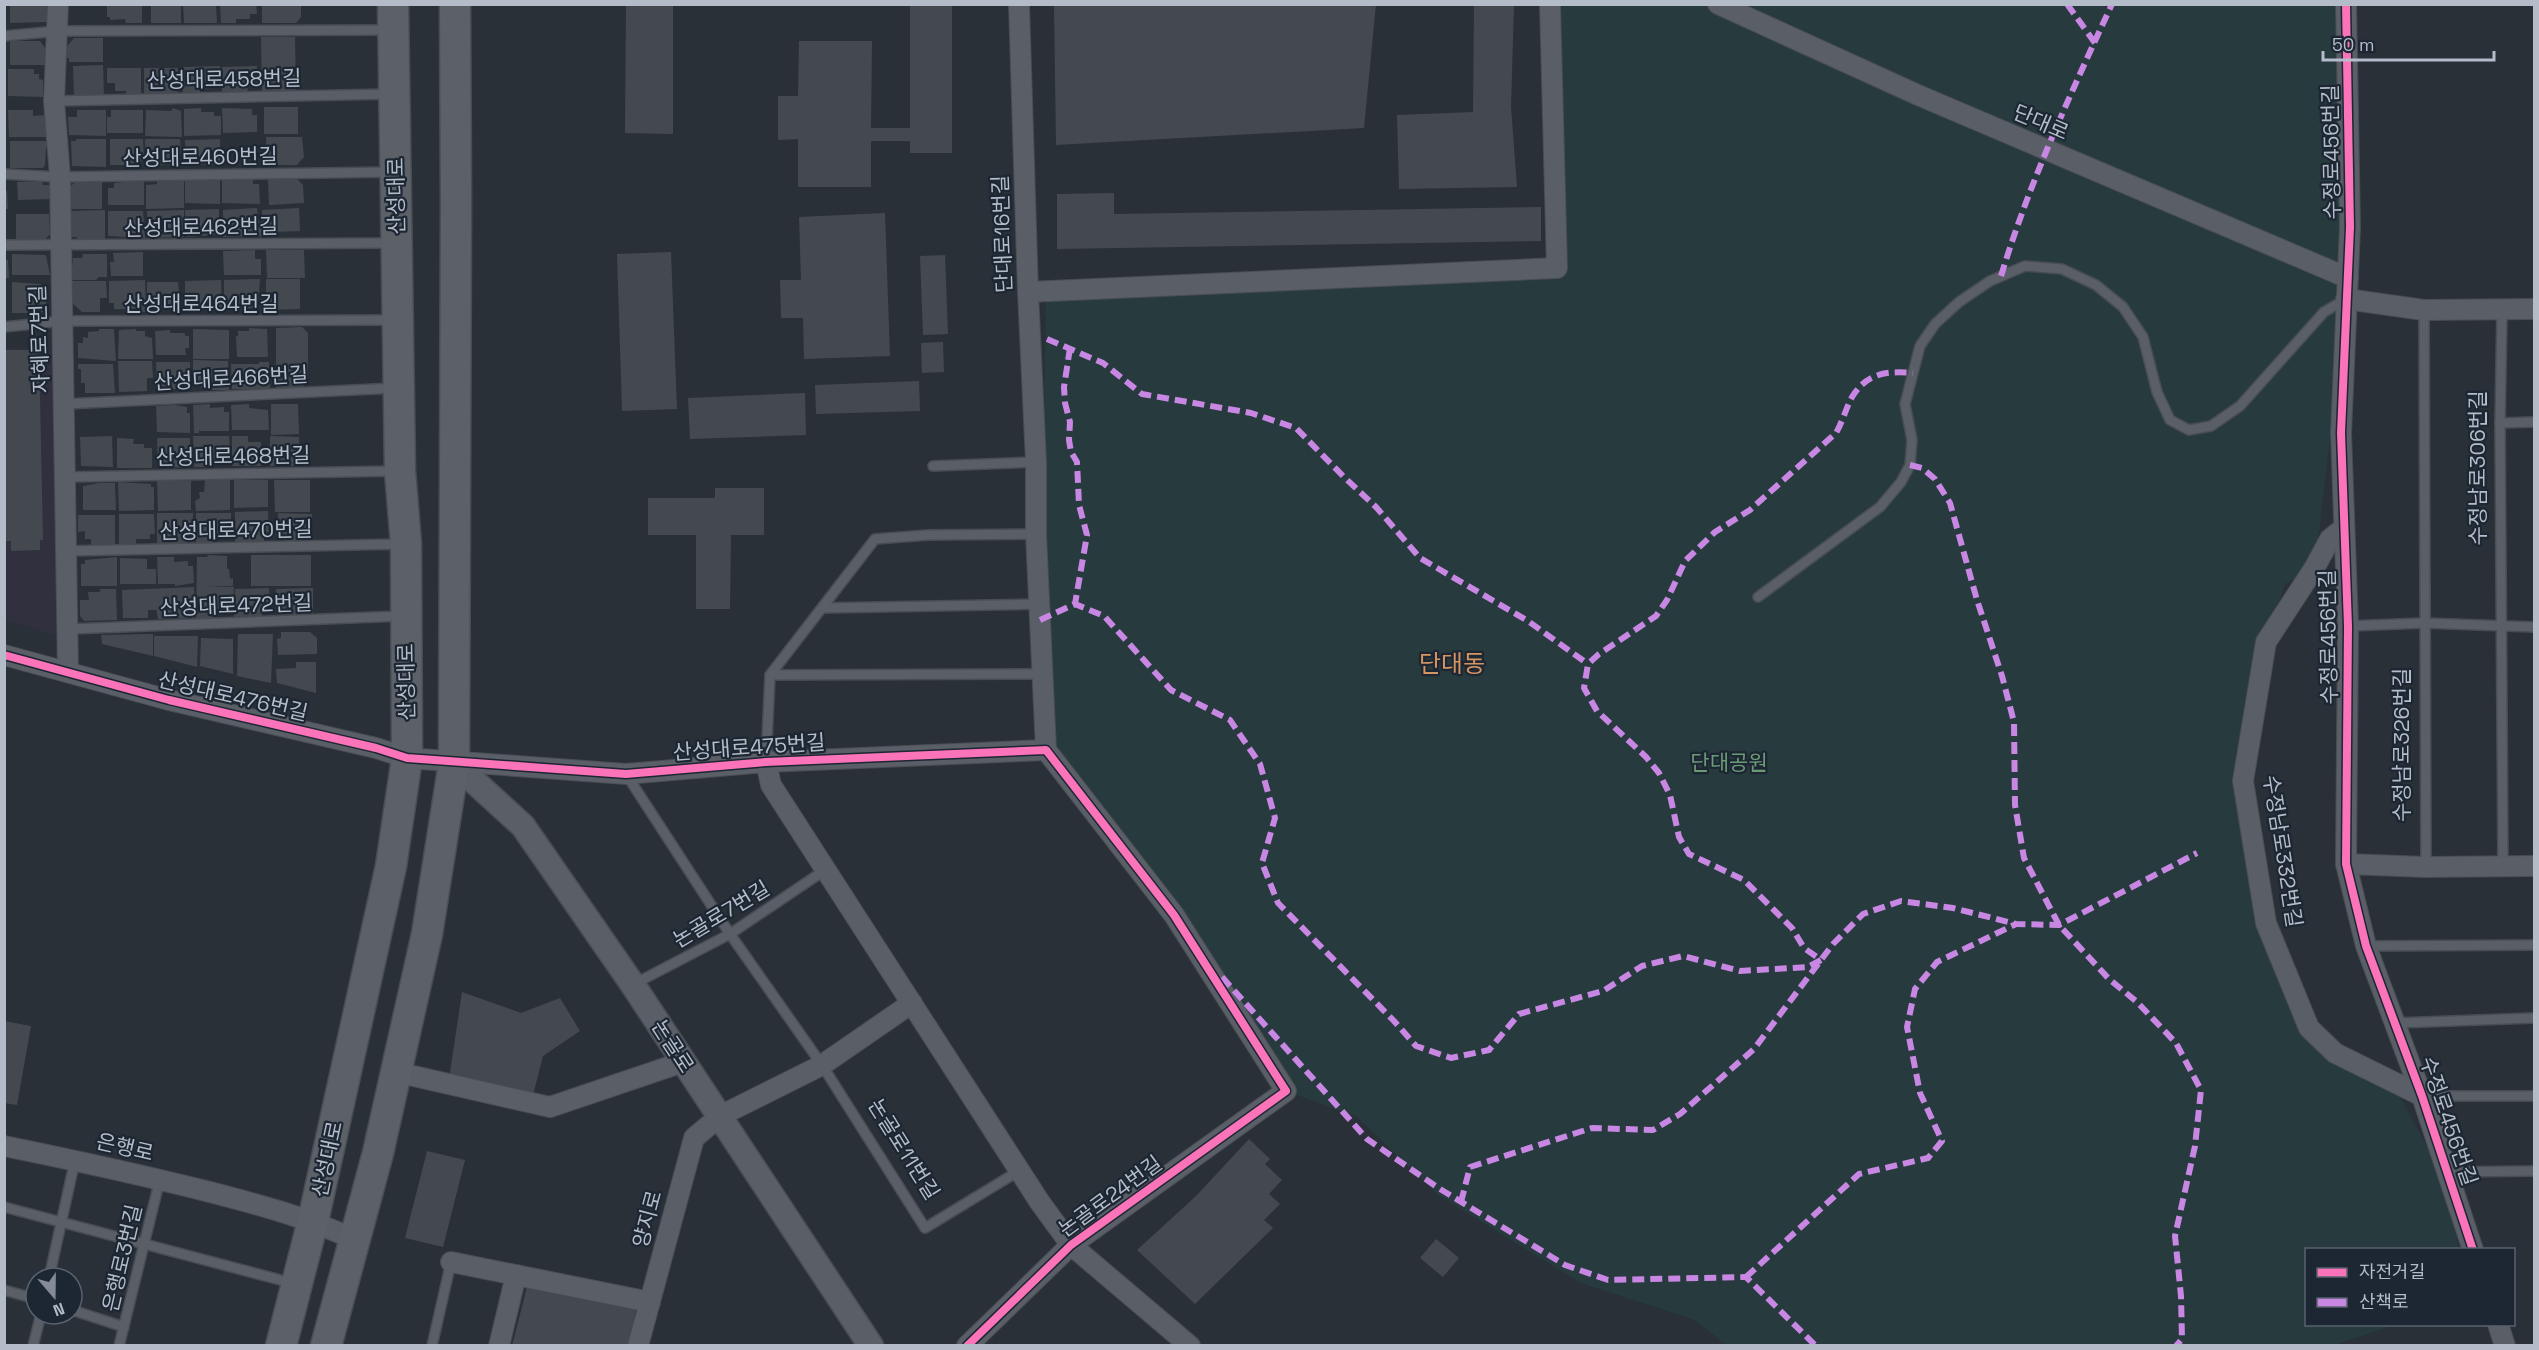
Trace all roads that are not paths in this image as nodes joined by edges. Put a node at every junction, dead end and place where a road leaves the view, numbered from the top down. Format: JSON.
{"nodes":[{"id":1,"x":58,"y":4,"type":"edge"},
{"id":2,"x":454,"y":4,"type":"edge"},
{"id":3,"x":1018,"y":4,"type":"edge"},
{"id":4,"x":1550,"y":4,"type":"edge"},
{"id":5,"x":1718,"y":4,"type":"edge"},
{"id":6,"x":2346,"y":4,"type":"edge"},
{"id":7,"x":393,"y":17,"type":"edge"},
{"id":8,"x":58,"y":31,"type":"junction"},
{"id":9,"x":4,"y":36,"type":"edge"},
{"id":10,"x":394,"y":94,"type":"junction"},
{"id":11,"x":54,"y":101,"type":"junction"},
{"id":12,"x":396,"y":172,"type":"junction"},
{"id":13,"x":4,"y":174,"type":"edge"},
{"id":14,"x":60,"y":177,"type":"junction"},
{"id":15,"x":397,"y":243,"type":"junction"},
{"id":16,"x":4,"y":245,"type":"edge"},
{"id":17,"x":61,"y":246,"type":"junction"},
{"id":18,"x":2348,"y":278,"type":"junction"},
{"id":19,"x":1028,"y":292,"type":"junction"},
{"id":20,"x":2346,"y":299,"type":"junction"},
{"id":21,"x":2535,"y":309,"type":"edge"},
{"id":22,"x":2424,"y":310,"type":"junction"},
{"id":23,"x":2502,"y":310,"type":"junction"},
{"id":24,"x":399,"y":320,"type":"junction"},
{"id":25,"x":62,"y":321,"type":"junction"},
{"id":26,"x":4,"y":327,"type":"edge"},
{"id":27,"x":399,"y":388,"type":"junction"},
{"id":28,"x":65,"y":404,"type":"junction"},
{"id":29,"x":2535,"y":422,"type":"edge"},
{"id":30,"x":2500,"y":423,"type":"junction"},
{"id":31,"x":1036,"y":462,"type":"junction"},
{"id":32,"x":933,"y":466,"type":"dead end"},
{"id":33,"x":400,"y":471,"type":"junction"},
{"id":34,"x":66,"y":477,"type":"junction"},
{"id":35,"x":2344,"y":528,"type":"junction"},
{"id":36,"x":1035,"y":534,"type":"junction"},
{"id":37,"x":406,"y":544,"type":"junction"},
{"id":38,"x":67,"y":551,"type":"junction"},
{"id":39,"x":1758,"y":597,"type":"dead end"},
{"id":40,"x":1039,"y":604,"type":"junction"},
{"id":41,"x":822,"y":608,"type":"junction"},
{"id":42,"x":405,"y":616,"type":"junction"},
{"id":43,"x":2424,"y":623,"type":"junction"},
{"id":44,"x":2348,"y":626,"type":"junction"},
{"id":45,"x":2503,"y":627,"type":"junction"},
{"id":46,"x":2535,"y":627,"type":"edge"},
{"id":47,"x":69,"y":629,"type":"junction"},
{"id":48,"x":4,"y":655,"type":"edge"},
{"id":49,"x":68,"y":672,"type":"junction"},
{"id":50,"x":1041,"y":674,"type":"junction"},
{"id":51,"x":770,"y":675,"type":"junction"},
{"id":52,"x":1046,"y":750,"type":"junction"},
{"id":53,"x":407,"y":758,"type":"junction"},
{"id":54,"x":766,"y":762,"type":"junction"},
{"id":55,"x":454,"y":763,"type":"junction"},
{"id":56,"x":626,"y":774,"type":"junction"},
{"id":57,"x":2346,"y":864,"type":"junction"},
{"id":58,"x":2503,"y":866,"type":"junction"},
{"id":59,"x":2535,"y":866,"type":"edge"},
{"id":60,"x":2426,"y":867,"type":"junction"},
{"id":61,"x":825,"y":870,"type":"junction"},
{"id":62,"x":730,"y":934,"type":"junction"},
{"id":63,"x":2535,"y":945,"type":"edge"},
{"id":64,"x":2366,"y":946,"type":"junction"},
{"id":65,"x":633,"y":985,"type":"junction"},
{"id":66,"x":912,"y":1003,"type":"junction"},
{"id":67,"x":2535,"y":1018,"type":"edge"},
{"id":68,"x":2396,"y":1023,"type":"junction"},
{"id":69,"x":683,"y":1062,"type":"junction"},
{"id":70,"x":822,"y":1065,"type":"junction"},
{"id":71,"x":396,"y":1072,"type":"junction"},
{"id":72,"x":2422,"y":1096,"type":"junction"},
{"id":73,"x":2535,"y":1096,"type":"edge"},
{"id":74,"x":720,"y":1116,"type":"junction"},
{"id":75,"x":4,"y":1146,"type":"edge"},
{"id":76,"x":75,"y":1160,"type":"junction"},
{"id":77,"x":1018,"y":1171,"type":"junction"},
{"id":78,"x":2447,"y":1172,"type":"junction"},
{"id":79,"x":2535,"y":1172,"type":"edge"},
{"id":80,"x":160,"y":1179,"type":"junction"},
{"id":81,"x":4,"y":1207,"type":"edge"},
{"id":82,"x":313,"y":1221,"type":"junction"},
{"id":83,"x":62,"y":1223,"type":"junction"},
{"id":84,"x":353,"y":1239,"type":"junction"},
{"id":85,"x":142,"y":1244,"type":"junction"},
{"id":86,"x":1071,"y":1245,"type":"junction"},
{"id":87,"x":2472,"y":1248,"type":"edge"},
{"id":88,"x":452,"y":1262,"type":"joint"},
{"id":89,"x":52,"y":1266,"type":"edge"},
{"id":90,"x":516,"y":1275,"type":"junction"},
{"id":91,"x":297,"y":1284,"type":"junction"},
{"id":92,"x":4,"y":1290,"type":"edge"},
{"id":93,"x":24,"y":1296,"type":"edge"},
{"id":94,"x":650,"y":1302,"type":"junction"},
{"id":95,"x":84,"y":1314,"type":"edge"},
{"id":96,"x":38,"y":1326,"type":"edge"},
{"id":97,"x":2499,"y":1326,"type":"edge"},
{"id":98,"x":124,"y":1327,"type":"junction"},
{"id":99,"x":33,"y":1346,"type":"edge"},
{"id":100,"x":119,"y":1346,"type":"edge"},
{"id":101,"x":281,"y":1346,"type":"edge"},
{"id":102,"x":326,"y":1346,"type":"edge"},
{"id":103,"x":432,"y":1346,"type":"edge"},
{"id":104,"x":498,"y":1346,"type":"edge"},
{"id":105,"x":638,"y":1346,"type":"edge"},
{"id":106,"x":871,"y":1346,"type":"edge"},
{"id":107,"x":967,"y":1346,"type":"edge"},
{"id":108,"x":1190,"y":1346,"type":"edge"},
{"id":109,"x":2505,"y":1346,"type":"edge"}],
"edges":[{"from":1,"to":8,"type":"street","name":"자혜로7번길"},
{"from":2,"to":55,"type":"main road"},
{"from":3,"to":19,"type":"street","name":"단대로16번길"},
{"from":4,"to":19,"type":"street"},
{"from":5,"to":18,"type":"street","name":"단대로"},
{"from":6,"to":18,"type":"street","name":"수정로456번길"},
{"from":7,"to":8,"type":"lane"},
{"from":7,"to":10,"type":"main road","name":"산성대로"},
{"from":8,"to":9,"type":"lane"},
{"from":8,"to":11,"type":"street","name":"자혜로7번길"},
{"from":10,"to":11,"type":"lane","name":"산성대로458번길"},
{"from":10,"to":12,"type":"main road","name":"산성대로"},
{"from":11,"to":14,"type":"street","name":"자혜로7번길"},
{"from":12,"to":14,"type":"lane","name":"산성대로460번길"},
{"from":12,"to":15,"type":"main road","name":"산성대로"},
{"from":13,"to":14,"type":"lane","name":"산성대로460번길"},
{"from":14,"to":17,"type":"street","name":"자혜로7번길"},
{"from":15,"to":17,"type":"lane","name":"산성대로462번길"},
{"from":15,"to":24,"type":"main road","name":"산성대로"},
{"from":16,"to":17,"type":"lane","name":"산성대로462번길"},
{"from":17,"to":25,"type":"street","name":"자혜로7번길"},
{"from":18,"to":20,"type":"street","name":"수정로456번길"},
{"from":19,"to":31,"type":"street","name":"단대로16번길"},
{"from":20,"to":22,"type":"street"},
{"from":20,"to":35,"type":"street","name":"수정로456번길"},
{"from":20,"to":39,"type":"lane"},
{"from":21,"to":23,"type":"street"},
{"from":22,"to":23,"type":"street"},
{"from":22,"to":43,"type":"lane"},
{"from":23,"to":30,"type":"lane","name":"수정남로306번길"},
{"from":24,"to":25,"type":"lane","name":"산성대로464번길"},
{"from":24,"to":27,"type":"main road","name":"산성대로"},
{"from":25,"to":26,"type":"lane","name":"산성대로464번길"},
{"from":25,"to":28,"type":"street","name":"자혜로7번길"},
{"from":27,"to":28,"type":"lane","name":"산성대로466번길"},
{"from":27,"to":33,"type":"main road","name":"산성대로"},
{"from":28,"to":34,"type":"street","name":"자혜로7번길"},
{"from":29,"to":30,"type":"lane"},
{"from":30,"to":45,"type":"lane","name":"수정남로306번길"},
{"from":31,"to":32,"type":"lane"},
{"from":31,"to":36,"type":"street","name":"단대로16번길"},
{"from":33,"to":34,"type":"lane","name":"산성대로468번길"},
{"from":33,"to":37,"type":"main road","name":"산성대로"},
{"from":34,"to":38,"type":"street","name":"자혜로7번길"},
{"from":35,"to":44,"type":"street","name":"수정로456번길"},
{"from":35,"to":72,"type":"street","name":"수정남로332번길"},
{"from":36,"to":40,"type":"street","name":"단대로16번길"},
{"from":36,"to":41,"type":"lane"},
{"from":37,"to":38,"type":"lane","name":"산성대로470번길"},
{"from":37,"to":42,"type":"main road","name":"산성대로"},
{"from":38,"to":47,"type":"street","name":"자혜로7번길"},
{"from":40,"to":41,"type":"lane"},
{"from":40,"to":50,"type":"street","name":"단대로16번길"},
{"from":41,"to":51,"type":"lane"},
{"from":42,"to":47,"type":"lane","name":"산성대로472번길"},
{"from":42,"to":53,"type":"main road","name":"산성대로"},
{"from":43,"to":44,"type":"lane"},
{"from":43,"to":45,"type":"lane"},
{"from":43,"to":60,"type":"lane","name":"수정남로326번길"},
{"from":44,"to":57,"type":"street","name":"수정로456번길"},
{"from":45,"to":46,"type":"lane"},
{"from":45,"to":58,"type":"lane"},
{"from":47,"to":49,"type":"street","name":"자혜로7번길"},
{"from":48,"to":49,"type":"street","name":"산성대로476번길"},
{"from":49,"to":53,"type":"street","name":"산성대로476번길"},
{"from":50,"to":51,"type":"lane"},
{"from":50,"to":52,"type":"street","name":"단대로16번길"},
{"from":51,"to":54,"type":"lane"},
{"from":52,"to":54,"type":"street","name":"산성대로475번길"},
{"from":52,"to":86,"type":"street","name":"논골로24번길"},
{"from":53,"to":55,"type":"street","name":"산성대로476번길"},
{"from":53,"to":82,"type":"main road","name":"산성대로"},
{"from":54,"to":56,"type":"street","name":"산성대로475번길"},
{"from":54,"to":61,"type":"street"},
{"from":55,"to":56,"type":"street","name":"산성대로475번길"},
{"from":55,"to":65,"type":"street","name":"논골로"},
{"from":55,"to":71,"type":"main road"},
{"from":56,"to":62,"type":"lane"},
{"from":57,"to":60,"type":"street"},
{"from":57,"to":64,"type":"street","name":"수정로456번길"},
{"from":58,"to":59,"type":"street"},
{"from":58,"to":60,"type":"street"},
{"from":61,"to":62,"type":"lane","name":"논골로7번길"},
{"from":61,"to":66,"type":"street"},
{"from":62,"to":65,"type":"lane","name":"논골로7번길"},
{"from":62,"to":70,"type":"lane","name":"논골로11번길"},
{"from":63,"to":64,"type":"lane"},
{"from":64,"to":68,"type":"street","name":"수정로456번길"},
{"from":65,"to":69,"type":"street","name":"논골로"},
{"from":66,"to":70,"type":"street"},
{"from":66,"to":77,"type":"street"},
{"from":67,"to":68,"type":"lane"},
{"from":68,"to":72,"type":"street","name":"수정로456번길"},
{"from":69,"to":71,"type":"street"},
{"from":69,"to":74,"type":"street","name":"논골로"},
{"from":70,"to":74,"type":"street"},
{"from":70,"to":77,"type":"lane","name":"논골로11번길"},
{"from":71,"to":84,"type":"main road"},
{"from":72,"to":73,"type":"lane","name":"수정남로332번길"},
{"from":72,"to":78,"type":"street","name":"수정로456번길"},
{"from":74,"to":94,"type":"street","name":"양지로"},
{"from":74,"to":106,"type":"street","name":"논골로"},
{"from":75,"to":76,"type":"street","name":"은행로"},
{"from":76,"to":80,"type":"street","name":"은행로"},
{"from":76,"to":83,"type":"lane"},
{"from":77,"to":86,"type":"street"},
{"from":78,"to":79,"type":"lane"},
{"from":78,"to":87,"type":"street","name":"수정로456번길"},
{"from":80,"to":82,"type":"street","name":"은행로"},
{"from":80,"to":85,"type":"lane","name":"은행로3번길"},
{"from":81,"to":83,"type":"lane"},
{"from":82,"to":84,"type":"street","name":"은행로"},
{"from":82,"to":91,"type":"main road","name":"산성대로"},
{"from":83,"to":85,"type":"lane"},
{"from":83,"to":89,"type":"lane"},
{"from":84,"to":102,"type":"main road"},
{"from":85,"to":91,"type":"lane"},
{"from":85,"to":98,"type":"lane","name":"은행로3번길"},
{"from":86,"to":107,"type":"street","name":"논골로24번길"},
{"from":86,"to":108,"type":"street"},
{"from":88,"to":90,"type":"street"},
{"from":88,"to":103,"type":"lane"},
{"from":90,"to":94,"type":"street"},
{"from":90,"to":104,"type":"street"},
{"from":91,"to":101,"type":"main road","name":"산성대로"},
{"from":92,"to":93,"type":"lane"},
{"from":94,"to":105,"type":"street","name":"양지로"},
{"from":95,"to":98,"type":"lane"},
{"from":96,"to":99,"type":"lane"},
{"from":97,"to":109,"type":"street"},
{"from":98,"to":100,"type":"lane","name":"은행로3번길"}]}
